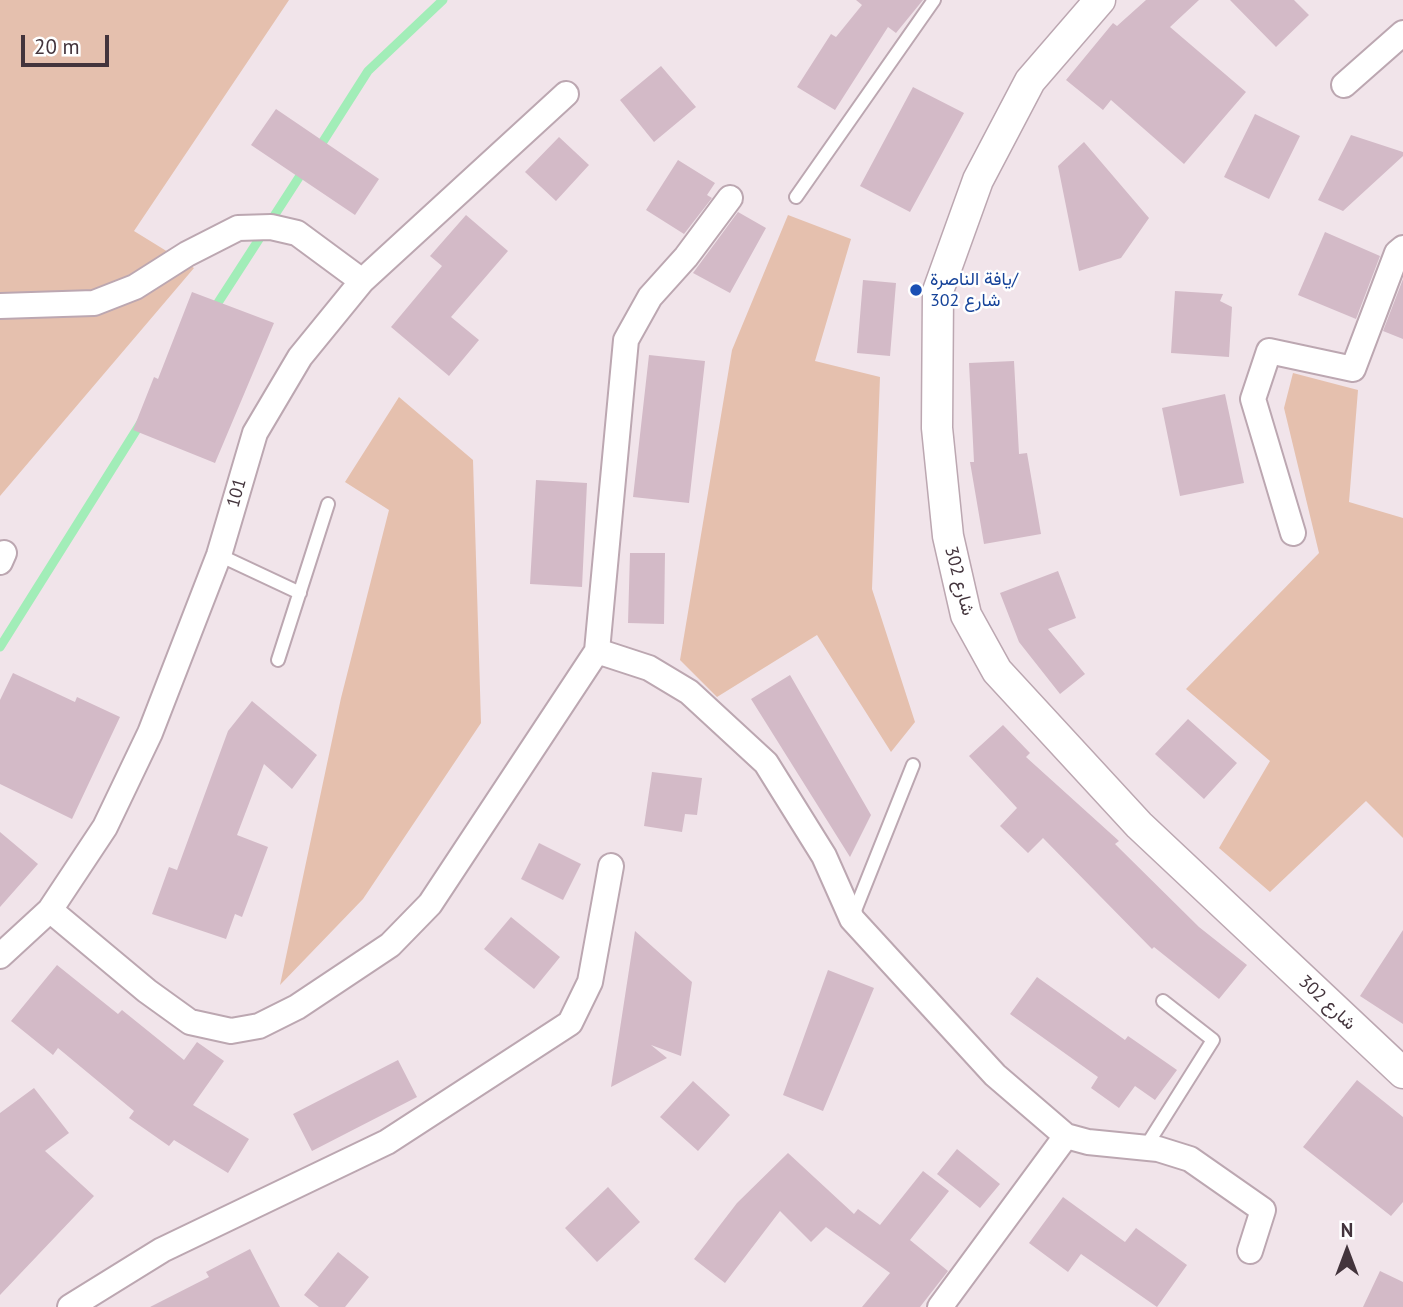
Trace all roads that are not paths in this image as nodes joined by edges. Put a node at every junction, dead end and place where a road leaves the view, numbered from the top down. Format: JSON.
{"nodes":[{"id":1,"x":934,"y":0,"type":"edge"},
{"id":2,"x":1100,"y":0,"type":"edge"},
{"id":3,"x":1403,"y":33,"type":"edge"},
{"id":4,"x":1344,"y":85,"type":"dead end"},
{"id":5,"x":566,"y":93,"type":"dead end"},
{"id":6,"x":796,"y":197,"type":"dead end"},
{"id":7,"x":730,"y":198,"type":"dead end"},
{"id":8,"x":1403,"y":248,"type":"edge"},
{"id":9,"x":362,"y":281,"type":"junction"},
{"id":10,"x":0,"y":306,"type":"edge"},
{"id":11,"x":328,"y":504,"type":"dead end"},
{"id":12,"x":1293,"y":533,"type":"dead end"},
{"id":13,"x":219,"y":555,"type":"junction"},
{"id":14,"x":300,"y":593,"type":"junction"},
{"id":15,"x":597,"y":650,"type":"junction"},
{"id":16,"x":278,"y":660,"type":"dead end"},
{"id":17,"x":913,"y":765,"type":"dead end"},
{"id":18,"x":611,"y":866,"type":"dead end"},
{"id":19,"x":50,"y":910,"type":"junction"},
{"id":20,"x":852,"y":919,"type":"junction"},
{"id":21,"x":0,"y":956,"type":"edge"},
{"id":22,"x":1163,"y":1001,"type":"dead end"},
{"id":23,"x":1403,"y":1073,"type":"edge"},
{"id":24,"x":1066,"y":1136,"type":"junction"},
{"id":25,"x":1145,"y":1148,"type":"junction"},
{"id":26,"x":1250,"y":1251,"type":"dead end"},
{"id":27,"x":72,"y":1307,"type":"edge"},
{"id":28,"x":940,"y":1307,"type":"edge"}],
"edges":[{"from":1,"to":6,"type":"lane"},
{"from":2,"to":23,"type":"street","name":"شارع 302"},
{"from":3,"to":4,"type":"street"},
{"from":5,"to":9,"type":"street","name":"101"},
{"from":7,"to":15,"type":"street"},
{"from":8,"to":12,"type":"street"},
{"from":9,"to":10,"type":"street"},
{"from":9,"to":13,"type":"street","name":"101"},
{"from":11,"to":14,"type":"lane"},
{"from":13,"to":14,"type":"lane"},
{"from":13,"to":19,"type":"street","name":"101"},
{"from":14,"to":16,"type":"lane"},
{"from":15,"to":19,"type":"street"},
{"from":15,"to":20,"type":"street"},
{"from":17,"to":20,"type":"lane"},
{"from":18,"to":27,"type":"street"},
{"from":19,"to":21,"type":"street","name":"101"},
{"from":20,"to":24,"type":"street"},
{"from":22,"to":25,"type":"lane"},
{"from":24,"to":25,"type":"street"},
{"from":24,"to":28,"type":"street"},
{"from":25,"to":26,"type":"street"}]}
